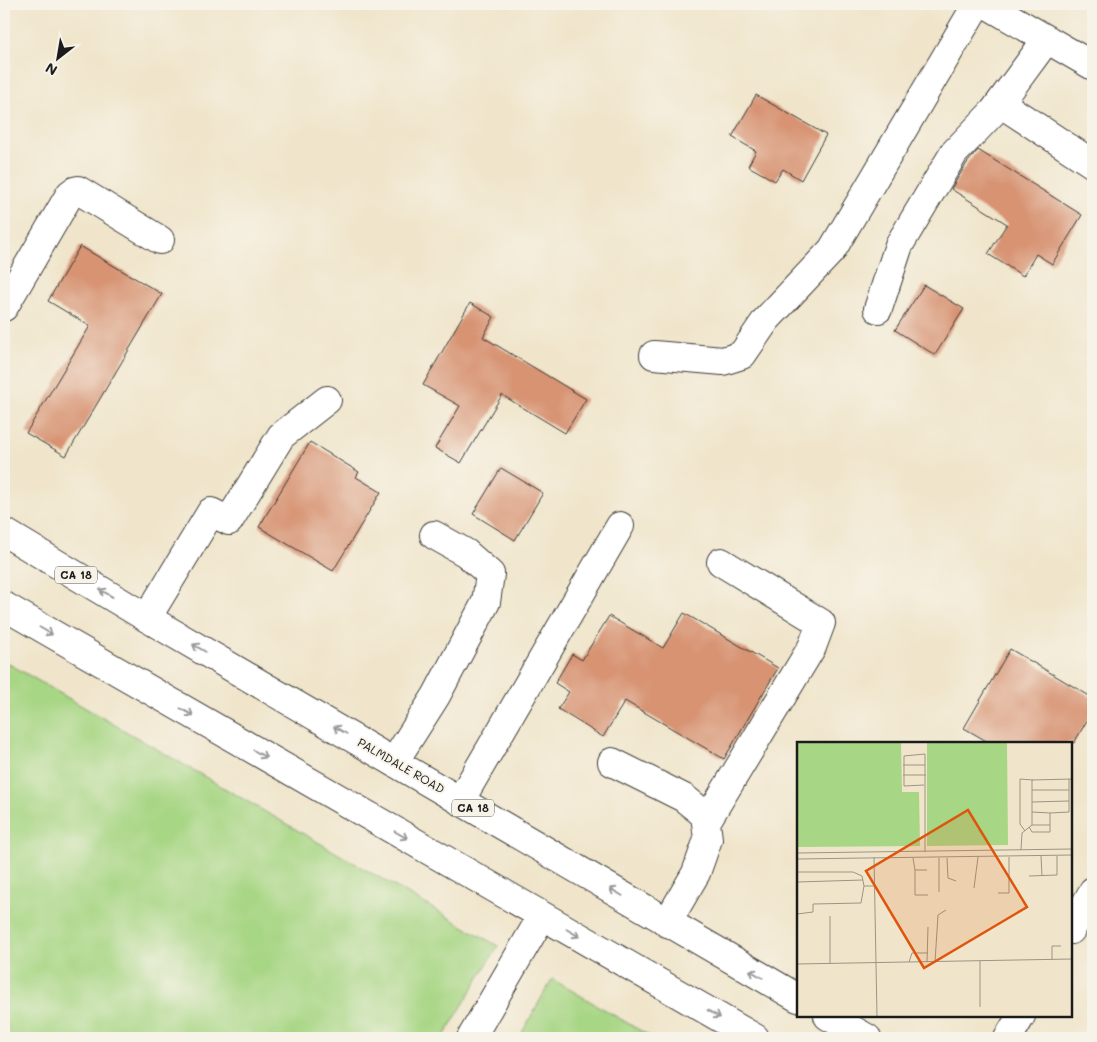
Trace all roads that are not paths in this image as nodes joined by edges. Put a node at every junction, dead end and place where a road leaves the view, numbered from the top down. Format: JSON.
{"nodes":[{"id":1,"x":978,"y":4,"type":"edge"},
{"id":2,"x":986,"y":4,"type":"edge"},
{"id":3,"x":1047,"y":39,"type":"junction"},
{"id":4,"x":1093,"y":66,"type":"edge"},
{"id":5,"x":1000,"y":103,"type":"junction"},
{"id":6,"x":1093,"y":164,"type":"edge"},
{"id":7,"x":160,"y":240,"type":"dead end"},
{"id":8,"x":4,"y":307,"type":"edge"},
{"id":9,"x":878,"y":309,"type":"dead end"},
{"id":10,"x":654,"y":355,"type":"dead end"},
{"id":11,"x":326,"y":400,"type":"dead end"},
{"id":12,"x":620,"y":526,"type":"dead end"},
{"id":13,"x":4,"y":532,"type":"edge"},
{"id":14,"x":434,"y":535,"type":"dead end"},
{"id":15,"x":721,"y":562,"type":"dead end"},
{"id":16,"x":4,"y":606,"type":"edge"},
{"id":17,"x":148,"y":618,"type":"junction"},
{"id":18,"x":394,"y":762,"type":"junction"},
{"id":19,"x":612,"y":762,"type":"dead end"},
{"id":20,"x":460,"y":800,"type":"junction"},
{"id":21,"x":706,"y":822,"type":"junction"},
{"id":22,"x":1093,"y":891,"type":"edge"},
{"id":23,"x":542,"y":916,"type":"junction"},
{"id":24,"x":667,"y":923,"type":"junction"},
{"id":25,"x":1072,"y":928,"type":"edge"},
{"id":26,"x":797,"y":997,"type":"edge"},
{"id":27,"x":830,"y":1017,"type":"edge"},
{"id":28,"x":1020,"y":1017,"type":"edge"},
{"id":29,"x":471,"y":1038,"type":"edge"},
{"id":30,"x":756,"y":1038,"type":"edge"},
{"id":31,"x":867,"y":1038,"type":"edge"},
{"id":32,"x":1008,"y":1038,"type":"edge"}],
"edges":[{"from":1,"to":10,"type":"main road"},
{"from":2,"to":3,"type":"main road"},
{"from":3,"to":4,"type":"main road"},
{"from":3,"to":5,"type":"main road"},
{"from":5,"to":6,"type":"main road"},
{"from":5,"to":9,"type":"main road"},
{"from":7,"to":8,"type":"main road"},
{"from":11,"to":17,"type":"main road"},
{"from":12,"to":20,"type":"main road"},
{"from":17,"to":13,"type":"main road","name":"PALMDALE ROAD","number":"CA 18","one_way":true},
{"from":14,"to":18,"type":"main road"},
{"from":15,"to":21,"type":"main road"},
{"from":16,"to":23,"type":"main road","one_way":true},
{"from":18,"to":17,"type":"main road","name":"PALMDALE ROAD","number":"CA 18","one_way":true},
{"from":18,"to":20,"type":"main road","name":"PALMDALE ROAD","number":"CA 18"},
{"from":19,"to":21,"type":"main road"},
{"from":24,"to":20,"type":"main road","name":"PALMDALE ROAD","number":"CA 18","one_way":true},
{"from":21,"to":24,"type":"main road"},
{"from":22,"to":25,"type":"main road"},
{"from":23,"to":29,"type":"main road"},
{"from":23,"to":30,"type":"main road","one_way":true},
{"from":26,"to":24,"type":"main road","name":"PALMDALE ROAD","number":"CA 18","one_way":true},
{"from":27,"to":31,"type":"main road"},
{"from":28,"to":32,"type":"main road"}]}
